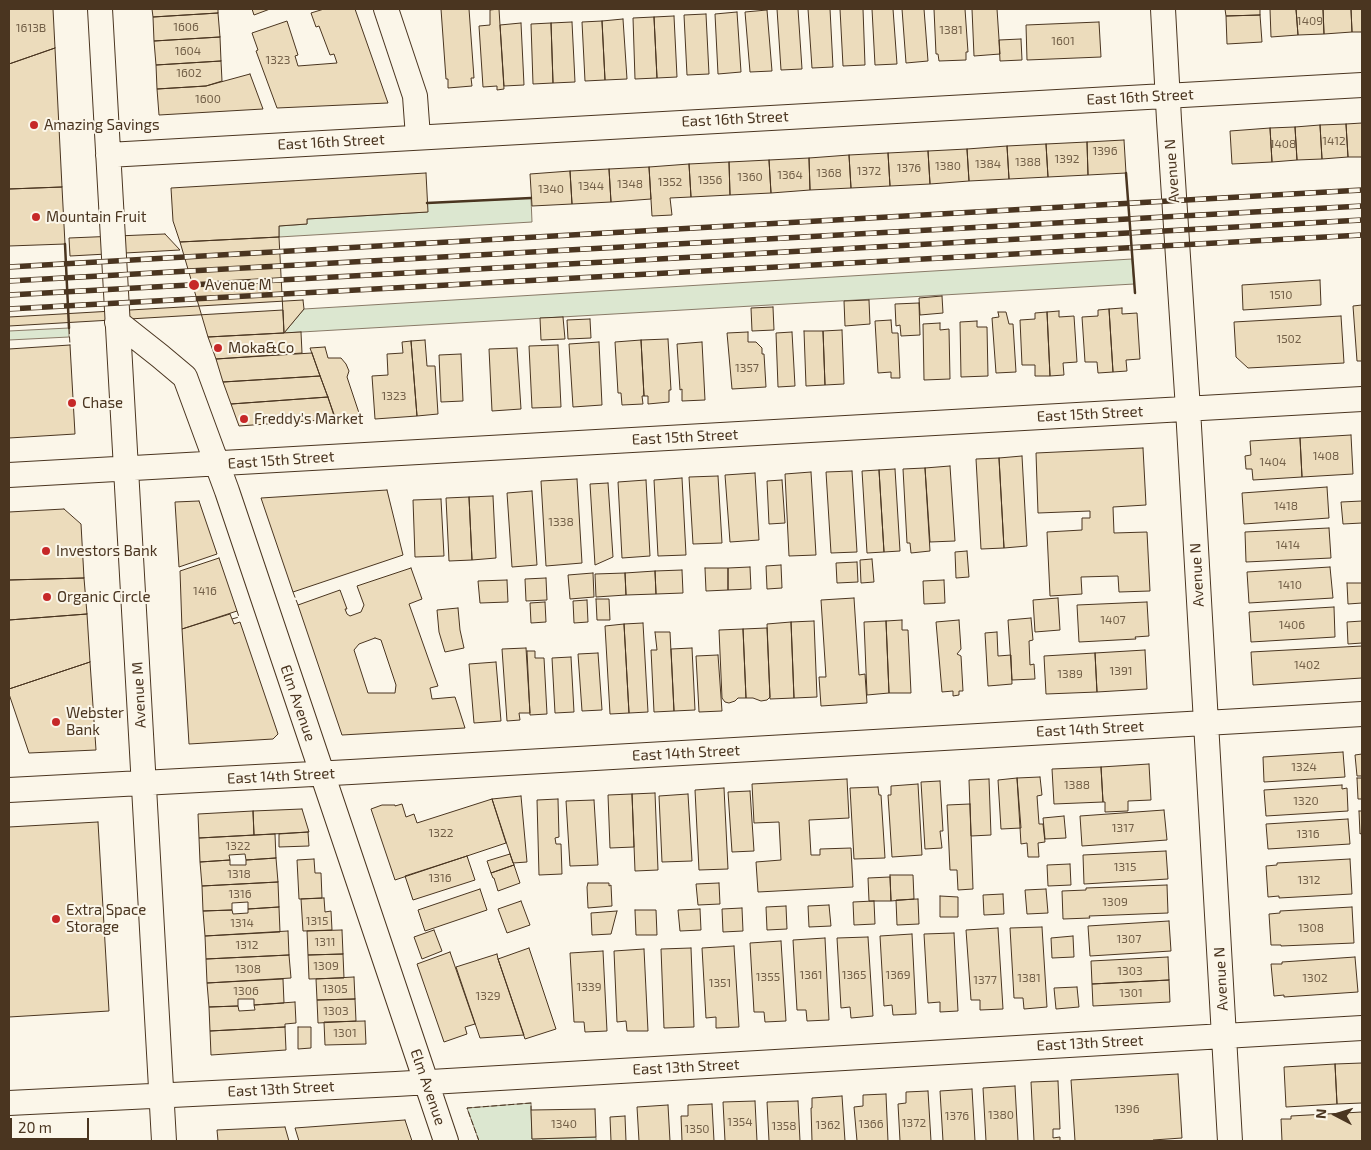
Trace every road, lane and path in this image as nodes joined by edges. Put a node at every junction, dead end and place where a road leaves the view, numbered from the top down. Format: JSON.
{"nodes":[{"id":1,"x":100,"y":9,"type":"edge"},
{"id":2,"x":386,"y":9,"type":"edge"},
{"id":3,"x":1163,"y":9,"type":"edge"},
{"id":4,"x":1362,"y":84,"type":"edge"},
{"id":5,"x":1168,"y":96,"type":"junction"},
{"id":6,"x":418,"y":137,"type":"junction"},
{"id":7,"x":108,"y":155,"type":"junction"},
{"id":8,"x":118,"y":322,"type":"junction"},
{"id":9,"x":1362,"y":399,"type":"edge"},
{"id":10,"x":1188,"y":409,"type":"junction"},
{"id":11,"x":218,"y":464,"type":"junction"},
{"id":12,"x":126,"y":469,"type":"junction"},
{"id":13,"x":9,"y":476,"type":"edge"},
{"id":14,"x":1362,"y":714,"type":"edge"},
{"id":15,"x":1206,"y":722,"type":"junction"},
{"id":16,"x":322,"y":774,"type":"junction"},
{"id":17,"x":144,"y":783,"type":"junction"},
{"id":18,"x":10,"y":785,"type":"edge"},
{"id":19,"x":1362,"y":1028,"type":"edge"},
{"id":20,"x":1224,"y":1035,"type":"junction"},
{"id":21,"x":426,"y":1082,"type":"junction"},
{"id":22,"x":162,"y":1095,"type":"junction"},
{"id":23,"x":9,"y":1103,"type":"edge"},
{"id":24,"x":164,"y":1141,"type":"edge"},
{"id":25,"x":446,"y":1141,"type":"edge"},
{"id":26,"x":1230,"y":1141,"type":"edge"}],
"edges":[{"from":1,"to":7,"type":"street","name":"Avenue M"},
{"from":2,"to":6,"type":"street"},
{"from":3,"to":5,"type":"street","name":"Avenue N"},
{"from":4,"to":5,"type":"street","name":"East 16th Street"},
{"from":5,"to":6,"type":"street","name":"East 16th Street"},
{"from":5,"to":10,"type":"street","name":"Avenue N"},
{"from":6,"to":7,"type":"street","name":"East 16th Street"},
{"from":7,"to":8,"type":"street","name":"Avenue M"},
{"from":8,"to":11,"type":"street","name":"Elm Avenue"},
{"from":8,"to":12,"type":"street","name":"Avenue M"},
{"from":9,"to":10,"type":"street","name":"East 15th Street"},
{"from":10,"to":11,"type":"street","name":"East 15th Street"},
{"from":10,"to":15,"type":"street","name":"Avenue N"},
{"from":11,"to":12,"type":"street","name":"East 15th Street"},
{"from":11,"to":16,"type":"street","name":"Elm Avenue"},
{"from":12,"to":13,"type":"street","name":"East 15th Street"},
{"from":12,"to":17,"type":"street","name":"Avenue M"},
{"from":14,"to":15,"type":"street","name":"East 14th Street"},
{"from":15,"to":16,"type":"street","name":"East 14th Street"},
{"from":15,"to":20,"type":"street","name":"Avenue N"},
{"from":16,"to":17,"type":"street","name":"East 14th Street"},
{"from":16,"to":21,"type":"street","name":"Elm Avenue"},
{"from":17,"to":18,"type":"street","name":"East 14th Street"},
{"from":17,"to":22,"type":"street","name":"Avenue M"},
{"from":19,"to":20,"type":"street","name":"East 13th Street"},
{"from":20,"to":21,"type":"street","name":"East 13th Street"},
{"from":20,"to":26,"type":"street","name":"Avenue N"},
{"from":21,"to":22,"type":"street","name":"East 13th Street"},
{"from":21,"to":25,"type":"street","name":"Elm Avenue"},
{"from":22,"to":23,"type":"street","name":"East 13th Street"},
{"from":22,"to":24,"type":"street","name":"Avenue M"}]}
